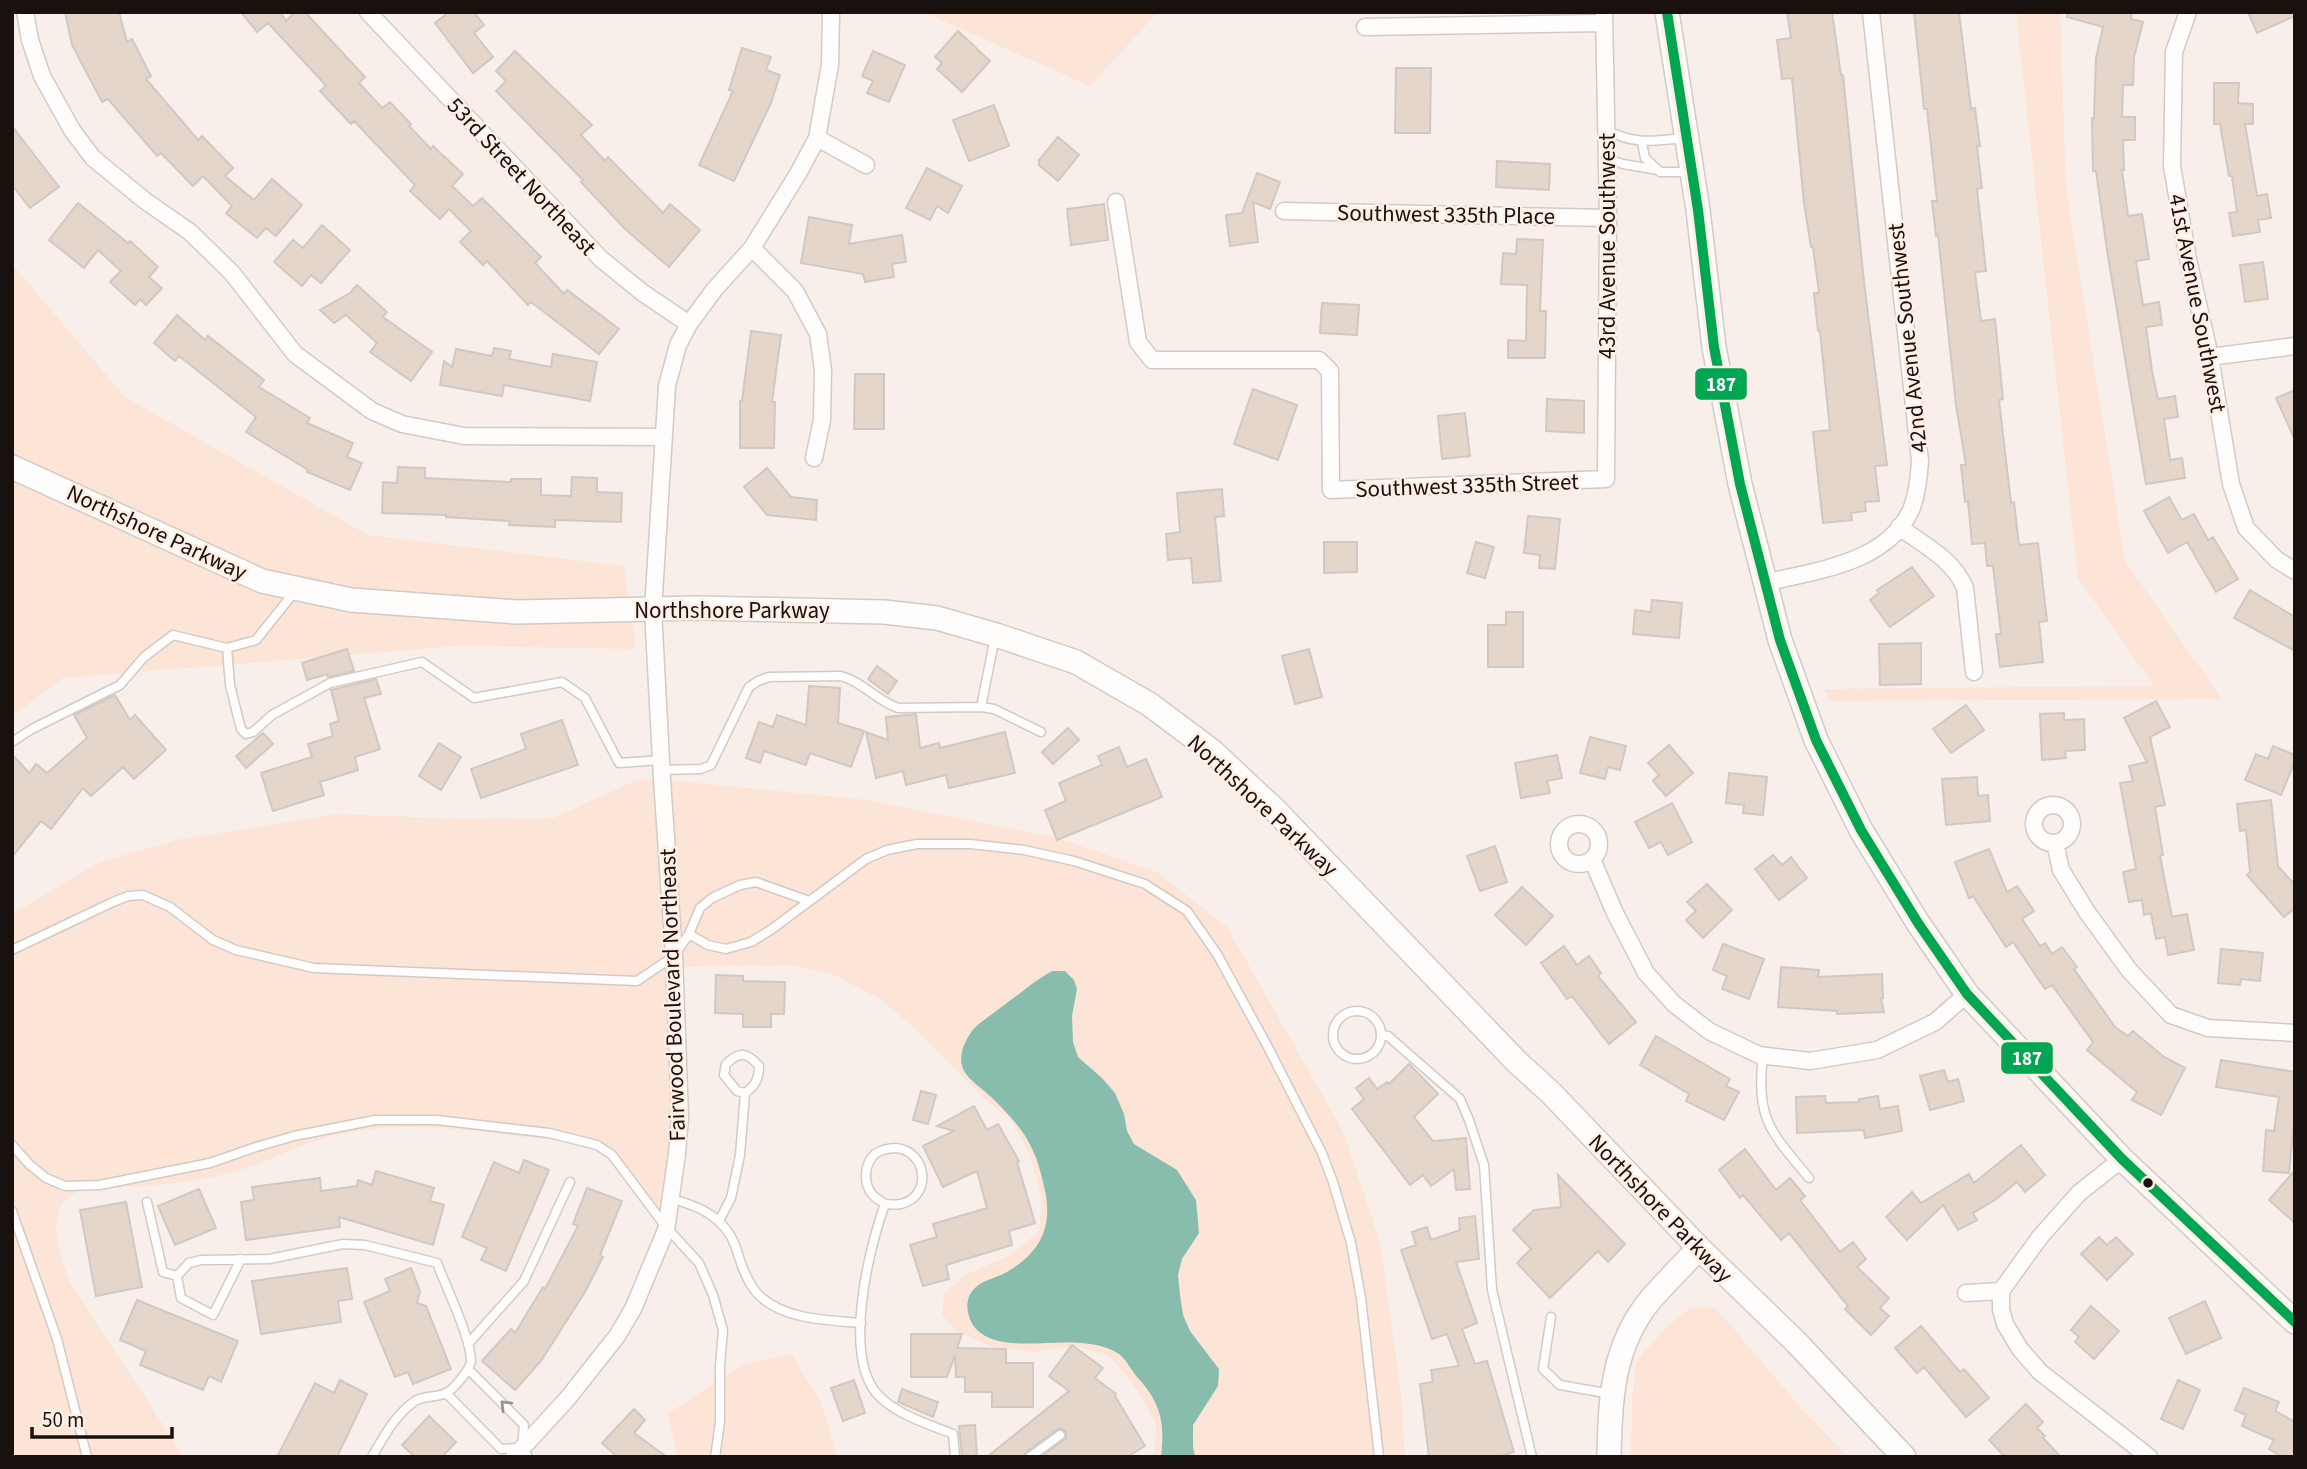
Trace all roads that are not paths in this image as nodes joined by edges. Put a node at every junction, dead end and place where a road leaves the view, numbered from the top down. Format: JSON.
{"nodes":[{"id":1,"x":25,"y":12,"type":"edge"},
{"id":2,"x":368,"y":12,"type":"edge"},
{"id":3,"x":831,"y":12,"type":"edge"},
{"id":4,"x":1667,"y":12,"type":"edge"},
{"id":5,"x":1871,"y":12,"type":"edge"},
{"id":6,"x":2188,"y":12,"type":"edge"},
{"id":7,"x":1604,"y":18,"type":"edge"},
{"id":8,"x":1365,"y":27,"type":"dead end"},
{"id":9,"x":1606,"y":130,"type":"junction"},
{"id":10,"x":817,"y":138,"type":"junction"},
{"id":11,"x":1687,"y":138,"type":"junction"},
{"id":12,"x":1643,"y":142,"type":"junction"},
{"id":13,"x":1607,"y":159,"type":"junction"},
{"id":14,"x":866,"y":165,"type":"dead end"},
{"id":15,"x":1658,"y":170,"type":"junction"},
{"id":16,"x":1692,"y":172,"type":"junction"},
{"id":17,"x":1116,"y":202,"type":"dead end"},
{"id":18,"x":1284,"y":211,"type":"dead end"},
{"id":19,"x":1608,"y":218,"type":"junction"},
{"id":20,"x":752,"y":248,"type":"junction"},
{"id":21,"x":689,"y":324,"type":"junction"},
{"id":22,"x":2295,"y":346,"type":"edge"},
{"id":23,"x":2210,"y":357,"type":"junction"},
{"id":24,"x":664,"y":437,"type":"junction"},
{"id":25,"x":814,"y":458,"type":"dead end"},
{"id":26,"x":12,"y":467,"type":"edge"},
{"id":27,"x":1606,"y":479,"type":"joint"},
{"id":28,"x":1899,"y":527,"type":"junction"},
{"id":29,"x":2295,"y":571,"type":"edge"},
{"id":30,"x":1765,"y":583,"type":"junction"},
{"id":31,"x":298,"y":588,"type":"junction"},
{"id":32,"x":653,"y":610,"type":"junction"},
{"id":33,"x":996,"y":635,"type":"junction"},
{"id":34,"x":227,"y":648,"type":"junction"},
{"id":35,"x":1974,"y":672,"type":"dead end"},
{"id":36,"x":981,"y":707,"type":"junction"},
{"id":37,"x":1041,"y":732,"type":"dead end"},
{"id":38,"x":12,"y":742,"type":"edge"},
{"id":39,"x":661,"y":765,"type":"junction"},
{"id":40,"x":2055,"y":843,"type":"dead end"},
{"id":41,"x":1592,"y":859,"type":"dead end"},
{"id":42,"x":809,"y":901,"type":"junction"},
{"id":43,"x":689,"y":934,"type":"junction"},
{"id":44,"x":12,"y":950,"type":"edge"},
{"id":45,"x":674,"y":956,"type":"junction"},
{"id":46,"x":1967,"y":995,"type":"junction"},
{"id":47,"x":2295,"y":1033,"type":"edge"},
{"id":48,"x":1382,"y":1035,"type":"junction"},
{"id":49,"x":1763,"y":1055,"type":"junction"},
{"id":50,"x":745,"y":1093,"type":"junction"},
{"id":51,"x":12,"y":1145,"type":"edge"},
{"id":52,"x":2122,"y":1159,"type":"junction"},
{"id":53,"x":1809,"y":1178,"type":"dead end"},
{"id":54,"x":570,"y":1182,"type":"dead end"},
{"id":55,"x":672,"y":1199,"type":"junction"},
{"id":56,"x":148,"y":1202,"type":"dead end"},
{"id":57,"x":885,"y":1204,"type":"junction"},
{"id":58,"x":12,"y":1211,"type":"edge"},
{"id":59,"x":719,"y":1221,"type":"junction"},
{"id":60,"x":666,"y":1227,"type":"junction"},
{"id":61,"x":1699,"y":1248,"type":"junction"},
{"id":62,"x":242,"y":1259,"type":"junction"},
{"id":63,"x":177,"y":1276,"type":"junction"},
{"id":64,"x":2001,"y":1291,"type":"junction"},
{"id":65,"x":1966,"y":1293,"type":"dead end"},
{"id":66,"x":1551,"y":1317,"type":"dead end"},
{"id":67,"x":2295,"y":1322,"type":"edge"},
{"id":68,"x":861,"y":1323,"type":"junction"},
{"id":69,"x":468,"y":1344,"type":"junction"},
{"id":70,"x":469,"y":1370,"type":"junction"},
{"id":71,"x":446,"y":1393,"type":"junction"},
{"id":72,"x":1611,"y":1394,"type":"junction"},
{"id":73,"x":1059,"y":1435,"type":"dead end"},
{"id":74,"x":521,"y":1454,"type":"edge"},
{"id":75,"x":87,"y":1457,"type":"edge"},
{"id":76,"x":373,"y":1457,"type":"edge"},
{"id":77,"x":715,"y":1457,"type":"edge"},
{"id":78,"x":955,"y":1457,"type":"edge"},
{"id":79,"x":1030,"y":1457,"type":"edge"},
{"id":80,"x":1379,"y":1457,"type":"edge"},
{"id":81,"x":1532,"y":1457,"type":"edge"},
{"id":82,"x":1609,"y":1457,"type":"edge"},
{"id":83,"x":1904,"y":1457,"type":"edge"},
{"id":84,"x":2149,"y":1457,"type":"edge"}],
"edges":[{"from":1,"to":24,"type":"street"},
{"from":2,"to":21,"type":"street","name":"53rd Street Northeast"},
{"from":3,"to":10,"type":"street","name":"Fairwood Boulevard Northeast"},
{"from":4,"to":11,"type":"street"},
{"from":5,"to":28,"type":"street","name":"42nd Avenue Southwest"},
{"from":6,"to":23,"type":"street","name":"41st Avenue Southwest"},
{"from":7,"to":8,"type":"street"},
{"from":7,"to":9,"type":"street","name":"43rd Avenue Southwest"},
{"from":9,"to":12,"type":"lane"},
{"from":9,"to":13,"type":"street","name":"43rd Avenue Southwest"},
{"from":10,"to":14,"type":"street"},
{"from":10,"to":20,"type":"street","name":"Fairwood Boulevard Northeast"},
{"from":11,"to":12,"type":"lane"},
{"from":11,"to":16,"type":"street"},
{"from":12,"to":15,"type":"lane"},
{"from":13,"to":15,"type":"lane"},
{"from":13,"to":19,"type":"street","name":"43rd Avenue Southwest"},
{"from":15,"to":16,"type":"lane"},
{"from":16,"to":30,"type":"street"},
{"from":17,"to":27,"type":"street","name":"Southwest 335th Street"},
{"from":18,"to":19,"type":"street","name":"Southwest 335th Place"},
{"from":19,"to":27,"type":"street","name":"43rd Avenue Southwest"},
{"from":20,"to":21,"type":"street","name":"Fairwood Boulevard Northeast"},
{"from":20,"to":25,"type":"street"},
{"from":21,"to":24,"type":"street","name":"Fairwood Boulevard Northeast"},
{"from":22,"to":23,"type":"street"},
{"from":23,"to":29,"type":"street","name":"41st Avenue Southwest"},
{"from":24,"to":32,"type":"street","name":"Fairwood Boulevard Northeast"},
{"from":26,"to":31,"type":"street","name":"Northshore Parkway"},
{"from":28,"to":30,"type":"street"},
{"from":28,"to":35,"type":"street"},
{"from":30,"to":46,"type":"street"},
{"from":31,"to":32,"type":"street","name":"Northshore Parkway"},
{"from":31,"to":34,"type":"lane"},
{"from":32,"to":33,"type":"street","name":"Northshore Parkway"},
{"from":32,"to":39,"type":"street","name":"Fairwood Boulevard Northeast"},
{"from":33,"to":36,"type":"lane"},
{"from":33,"to":61,"type":"street","name":"Northshore Parkway"},
{"from":34,"to":38,"type":"lane"},
{"from":34,"to":39,"type":"lane"},
{"from":36,"to":37,"type":"lane"},
{"from":36,"to":39,"type":"lane"},
{"from":39,"to":45,"type":"street","name":"Fairwood Boulevard Northeast"},
{"from":40,"to":47,"type":"street"},
{"from":41,"to":49,"type":"street"},
{"from":42,"to":43,"type":"lane"},
{"from":42,"to":43,"type":"lane"},
{"from":42,"to":80,"type":"lane"},
{"from":43,"to":45,"type":"lane"},
{"from":44,"to":45,"type":"lane"},
{"from":45,"to":55,"type":"street","name":"Fairwood Boulevard Northeast"},
{"from":46,"to":49,"type":"street"},
{"from":46,"to":52,"type":"street"},
{"from":48,"to":48,"type":"lane"},
{"from":48,"to":81,"type":"lane"},
{"from":49,"to":53,"type":"lane"},
{"from":50,"to":50,"type":"lane"},
{"from":50,"to":59,"type":"lane"},
{"from":51,"to":60,"type":"lane"},
{"from":52,"to":64,"type":"street"},
{"from":52,"to":67,"type":"street"},
{"from":54,"to":69,"type":"lane"},
{"from":55,"to":59,"type":"lane"},
{"from":55,"to":60,"type":"street","name":"Fairwood Boulevard Northeast"},
{"from":56,"to":63,"type":"lane"},
{"from":57,"to":57,"type":"lane"},
{"from":57,"to":68,"type":"lane"},
{"from":58,"to":75,"type":"lane"},
{"from":59,"to":68,"type":"lane"},
{"from":60,"to":74,"type":"street","name":"Fairwood Boulevard Northeast"},
{"from":60,"to":77,"type":"lane"},
{"from":61,"to":72,"type":"street"},
{"from":61,"to":83,"type":"street","name":"Northshore Parkway"},
{"from":62,"to":63,"type":"lane"},
{"from":62,"to":63,"type":"lane"},
{"from":62,"to":69,"type":"lane"},
{"from":64,"to":65,"type":"street"},
{"from":64,"to":84,"type":"street"},
{"from":66,"to":72,"type":"lane"},
{"from":68,"to":78,"type":"lane"},
{"from":69,"to":70,"type":"lane"},
{"from":70,"to":71,"type":"lane"},
{"from":74,"to":70,"type":"lane","one_way":true},
{"from":71,"to":74,"type":"lane"},
{"from":71,"to":76,"type":"lane"},
{"from":72,"to":82,"type":"street"},
{"from":73,"to":79,"type":"lane"}]}
